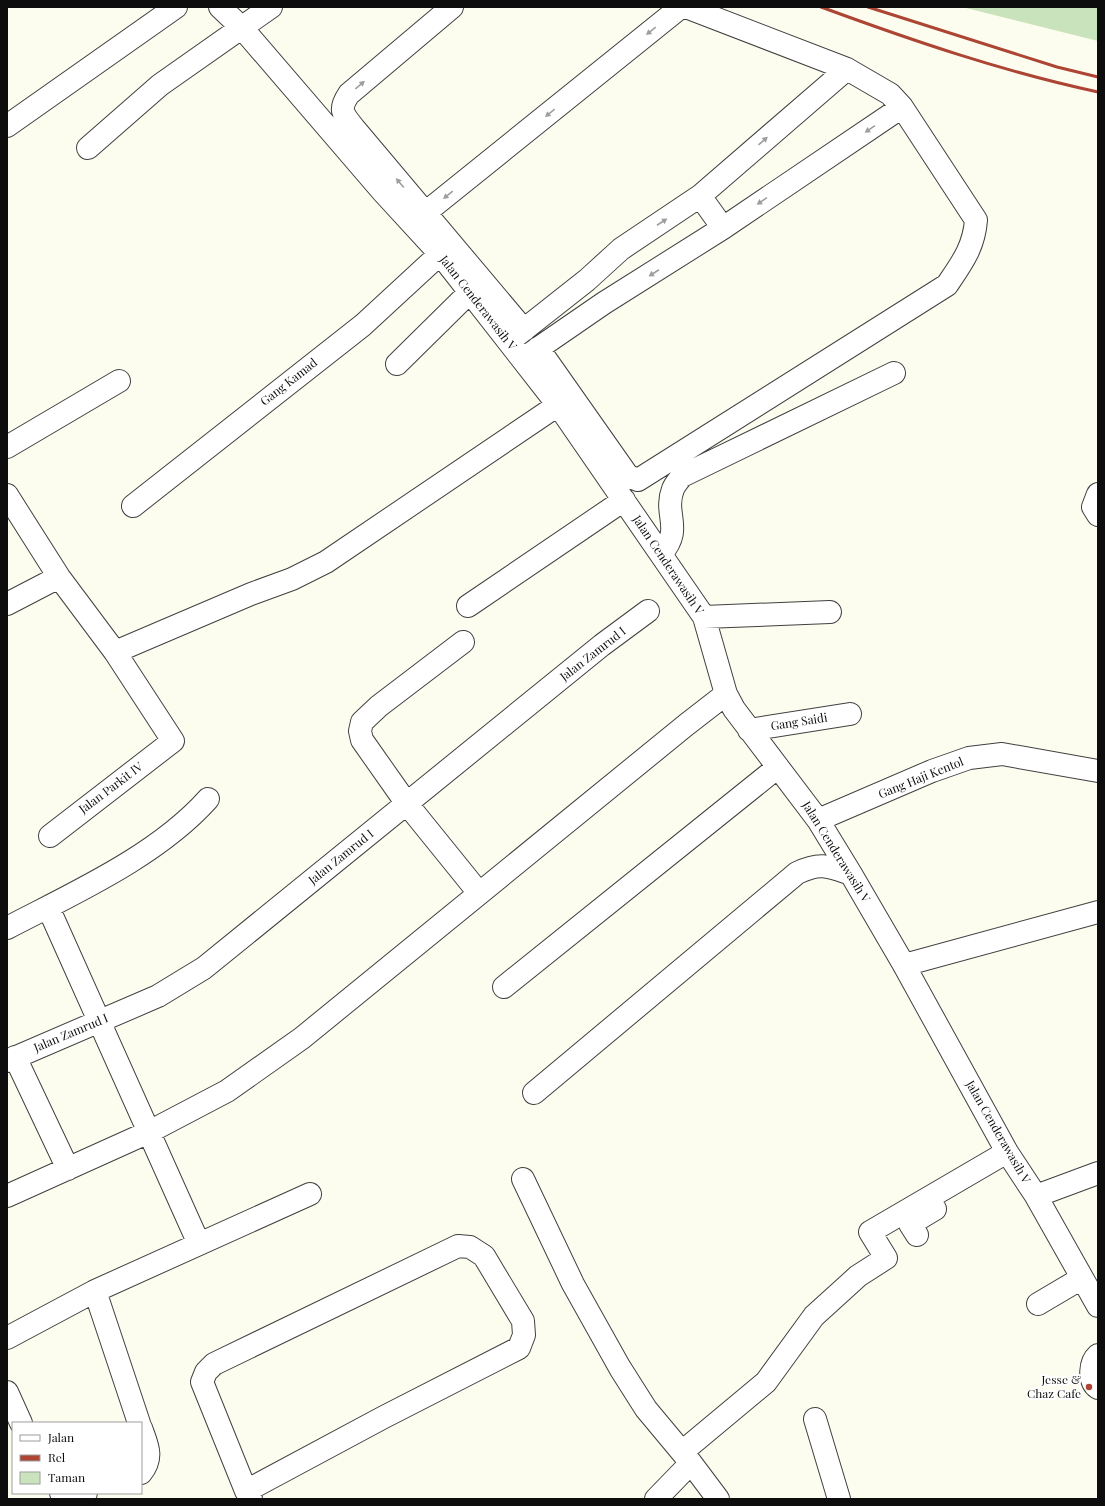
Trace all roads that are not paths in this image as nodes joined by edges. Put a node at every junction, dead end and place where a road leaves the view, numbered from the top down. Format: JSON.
{"nodes":[{"id":1,"x":176,"y":7,"type":"edge"},
{"id":2,"x":220,"y":7,"type":"edge"},
{"id":3,"x":271,"y":7,"type":"edge"},
{"id":4,"x":452,"y":7,"type":"edge"},
{"id":5,"x":681,"y":7,"type":"edge"},
{"id":6,"x":686,"y":7,"type":"edge"},
{"id":7,"x":242,"y":28,"type":"junction"},
{"id":8,"x":847,"y":69,"type":"junction"},
{"id":9,"x":902,"y":107,"type":"junction"},
{"id":10,"x":7,"y":126,"type":"edge"},
{"id":11,"x":88,"y":148,"type":"dead end"},
{"id":12,"x":700,"y":196,"type":"junction"},
{"id":13,"x":425,"y":214,"type":"junction"},
{"id":14,"x":723,"y":228,"type":"junction"},
{"id":15,"x":440,"y":254,"type":"junction"},
{"id":16,"x":587,"y":280,"type":"junction"},
{"id":17,"x":471,"y":291,"type":"junction"},
{"id":18,"x":604,"y":303,"type":"junction"},
{"id":19,"x":516,"y":335,"type":"junction"},
{"id":20,"x":530,"y":354,"type":"junction"},
{"id":21,"x":397,"y":364,"type":"dead end"},
{"id":22,"x":894,"y":373,"type":"dead end"},
{"id":23,"x":119,"y":381,"type":"dead end"},
{"id":24,"x":558,"y":405,"type":"junction"},
{"id":25,"x":7,"y":447,"type":"edge"},
{"id":26,"x":1098,"y":494,"type":"edge"},
{"id":27,"x":7,"y":495,"type":"edge"},
{"id":28,"x":624,"y":500,"type":"junction"},
{"id":29,"x":133,"y":506,"type":"dead end"},
{"id":30,"x":1098,"y":515,"type":"edge"},
{"id":31,"x":661,"y":554,"type":"junction"},
{"id":32,"x":58,"y":577,"type":"junction"},
{"id":33,"x":7,"y":604,"type":"edge"},
{"id":34,"x":468,"y":606,"type":"dead end"},
{"id":35,"x":648,"y":611,"type":"dead end"},
{"id":36,"x":830,"y":612,"type":"dead end"},
{"id":37,"x":704,"y":617,"type":"junction"},
{"id":38,"x":463,"y":642,"type":"dead end"},
{"id":39,"x":115,"y":652,"type":"junction"},
{"id":40,"x":726,"y":694,"type":"junction"},
{"id":41,"x":850,"y":714,"type":"dead end"},
{"id":42,"x":749,"y":730,"type":"junction"},
{"id":43,"x":778,"y":767,"type":"junction"},
{"id":44,"x":1098,"y":771,"type":"edge"},
{"id":45,"x":208,"y":799,"type":"dead end"},
{"id":46,"x":407,"y":804,"type":"junction"},
{"id":47,"x":818,"y":820,"type":"junction"},
{"id":48,"x":50,"y":836,"type":"dead end"},
{"id":49,"x":851,"y":874,"type":"junction"},
{"id":50,"x":479,"y":893,"type":"junction"},
{"id":51,"x":48,"y":907,"type":"junction"},
{"id":52,"x":1098,"y":912,"type":"edge"},
{"id":53,"x":7,"y":928,"type":"edge"},
{"id":54,"x":904,"y":965,"type":"junction"},
{"id":55,"x":504,"y":987,"type":"dead end"},
{"id":56,"x":99,"y":1021,"type":"junction"},
{"id":57,"x":11,"y":1059,"type":"edge"},
{"id":58,"x":534,"y":1093,"type":"dead end"},
{"id":59,"x":149,"y":1132,"type":"junction"},
{"id":60,"x":1010,"y":1157,"type":"junction"},
{"id":61,"x":68,"y":1169,"type":"junction"},
{"id":62,"x":1098,"y":1173,"type":"edge"},
{"id":63,"x":523,"y":1179,"type":"dead end"},
{"id":64,"x":310,"y":1194,"type":"dead end"},
{"id":65,"x":7,"y":1196,"type":"edge"},
{"id":66,"x":1036,"y":1196,"type":"junction"},
{"id":67,"x":917,"y":1235,"type":"dead end"},
{"id":68,"x":199,"y":1244,"type":"junction"},
{"id":69,"x":1082,"y":1278,"type":"junction"},
{"id":70,"x":95,"y":1291,"type":"junction"},
{"id":71,"x":1038,"y":1304,"type":"dead end"},
{"id":72,"x":1098,"y":1306,"type":"edge"},
{"id":73,"x":7,"y":1338,"type":"edge"},
{"id":74,"x":1098,"y":1355,"type":"edge"},
{"id":75,"x":1098,"y":1388,"type":"edge"},
{"id":76,"x":7,"y":1392,"type":"edge"},
{"id":77,"x":815,"y":1419,"type":"dead end"},
{"id":78,"x":21,"y":1422,"type":"edge"},
{"id":79,"x":139,"y":1422,"type":"edge"},
{"id":80,"x":142,"y":1431,"type":"edge"},
{"id":81,"x":687,"y":1457,"type":"junction"},
{"id":82,"x":142,"y":1472,"type":"edge"},
{"id":83,"x":62,"y":1494,"type":"edge"},
{"id":84,"x":80,"y":1494,"type":"edge"},
{"id":85,"x":249,"y":1495,"type":"edge"},
{"id":86,"x":656,"y":1499,"type":"edge"},
{"id":87,"x":718,"y":1499,"type":"edge"},
{"id":88,"x":838,"y":1499,"type":"edge"}],
"edges":[{"from":1,"to":10,"type":"street"},
{"from":2,"to":7,"type":"street","name":"Jalan Cenderawasih V"},
{"from":3,"to":7,"type":"street"},
{"from":13,"to":4,"type":"street","one_way":true},
{"from":5,"to":13,"type":"street","one_way":true},
{"from":6,"to":8,"type":"street"},
{"from":7,"to":11,"type":"street"},
{"from":7,"to":15,"type":"street","name":"Jalan Cenderawasih V"},
{"from":8,"to":9,"type":"street"},
{"from":12,"to":8,"type":"street","one_way":true},
{"from":9,"to":14,"type":"street","one_way":true},
{"from":9,"to":20,"type":"street"},
{"from":12,"to":14,"type":"street"},
{"from":16,"to":12,"type":"street","one_way":true},
{"from":13,"to":19,"type":"street"},
{"from":14,"to":18,"type":"street","one_way":true},
{"from":15,"to":17,"type":"street","name":"Jalan Cenderawasih V"},
{"from":15,"to":29,"type":"street","name":"Gang Kamad"},
{"from":16,"to":18,"type":"street"},
{"from":16,"to":19,"type":"street"},
{"from":17,"to":19,"type":"street","name":"Jalan Cenderawasih V"},
{"from":17,"to":21,"type":"street"},
{"from":18,"to":20,"type":"street"},
{"from":19,"to":20,"type":"street","name":"Jalan Cenderawasih V"},
{"from":20,"to":24,"type":"street","name":"Jalan Cenderawasih V"},
{"from":22,"to":31,"type":"street"},
{"from":23,"to":25,"type":"street"},
{"from":24,"to":28,"type":"street","name":"Jalan Cenderawasih V"},
{"from":24,"to":39,"type":"street"},
{"from":26,"to":30,"type":"street"},
{"from":27,"to":32,"type":"street"},
{"from":28,"to":31,"type":"street","name":"Jalan Cenderawasih V"},
{"from":28,"to":34,"type":"street"},
{"from":31,"to":37,"type":"street","name":"Jalan Cenderawasih V"},
{"from":32,"to":33,"type":"street"},
{"from":32,"to":39,"type":"street"},
{"from":35,"to":46,"type":"street","name":"Jalan Zamrud I"},
{"from":36,"to":37,"type":"street"},
{"from":37,"to":40,"type":"street","name":"Jalan Cenderawasih V"},
{"from":38,"to":46,"type":"street"},
{"from":39,"to":48,"type":"street","name":"Jalan Parkit IV"},
{"from":40,"to":42,"type":"street","name":"Jalan Cenderawasih V"},
{"from":40,"to":50,"type":"street"},
{"from":41,"to":42,"type":"street","name":"Gang Saidi"},
{"from":42,"to":43,"type":"street","name":"Jalan Cenderawasih V"},
{"from":43,"to":47,"type":"street","name":"Jalan Cenderawasih V"},
{"from":43,"to":55,"type":"street"},
{"from":44,"to":47,"type":"street","name":"Gang Haji Kentol"},
{"from":45,"to":51,"type":"street"},
{"from":46,"to":50,"type":"street"},
{"from":46,"to":56,"type":"street","name":"Jalan Zamrud I"},
{"from":47,"to":49,"type":"street","name":"Jalan Cenderawasih V"},
{"from":49,"to":54,"type":"street","name":"Jalan Cenderawasih V"},
{"from":49,"to":58,"type":"street"},
{"from":50,"to":59,"type":"street"},
{"from":51,"to":53,"type":"street"},
{"from":51,"to":56,"type":"street"},
{"from":52,"to":54,"type":"street"},
{"from":54,"to":60,"type":"street","name":"Jalan Cenderawasih V"},
{"from":56,"to":57,"type":"street","name":"Jalan Zamrud I"},
{"from":56,"to":59,"type":"street"},
{"from":57,"to":61,"type":"street"},
{"from":59,"to":61,"type":"street"},
{"from":59,"to":68,"type":"street"},
{"from":60,"to":66,"type":"street","name":"Jalan Cenderawasih V"},
{"from":60,"to":67,"type":"street"},
{"from":60,"to":81,"type":"street"},
{"from":61,"to":65,"type":"street"},
{"from":62,"to":66,"type":"street"},
{"from":63,"to":81,"type":"street"},
{"from":64,"to":68,"type":"street"},
{"from":66,"to":69,"type":"street","name":"Jalan Cenderawasih V"},
{"from":68,"to":70,"type":"street"},
{"from":69,"to":71,"type":"street"},
{"from":69,"to":72,"type":"street","name":"Jalan Cenderawasih V"},
{"from":70,"to":73,"type":"street"},
{"from":70,"to":79,"type":"street"},
{"from":74,"to":75,"type":"street"},
{"from":76,"to":78,"type":"street"},
{"from":77,"to":88,"type":"street"},
{"from":80,"to":82,"type":"street"},
{"from":81,"to":86,"type":"street"},
{"from":81,"to":87,"type":"street"},
{"from":83,"to":84,"type":"street"},
{"from":85,"to":85,"type":"street"}]}
